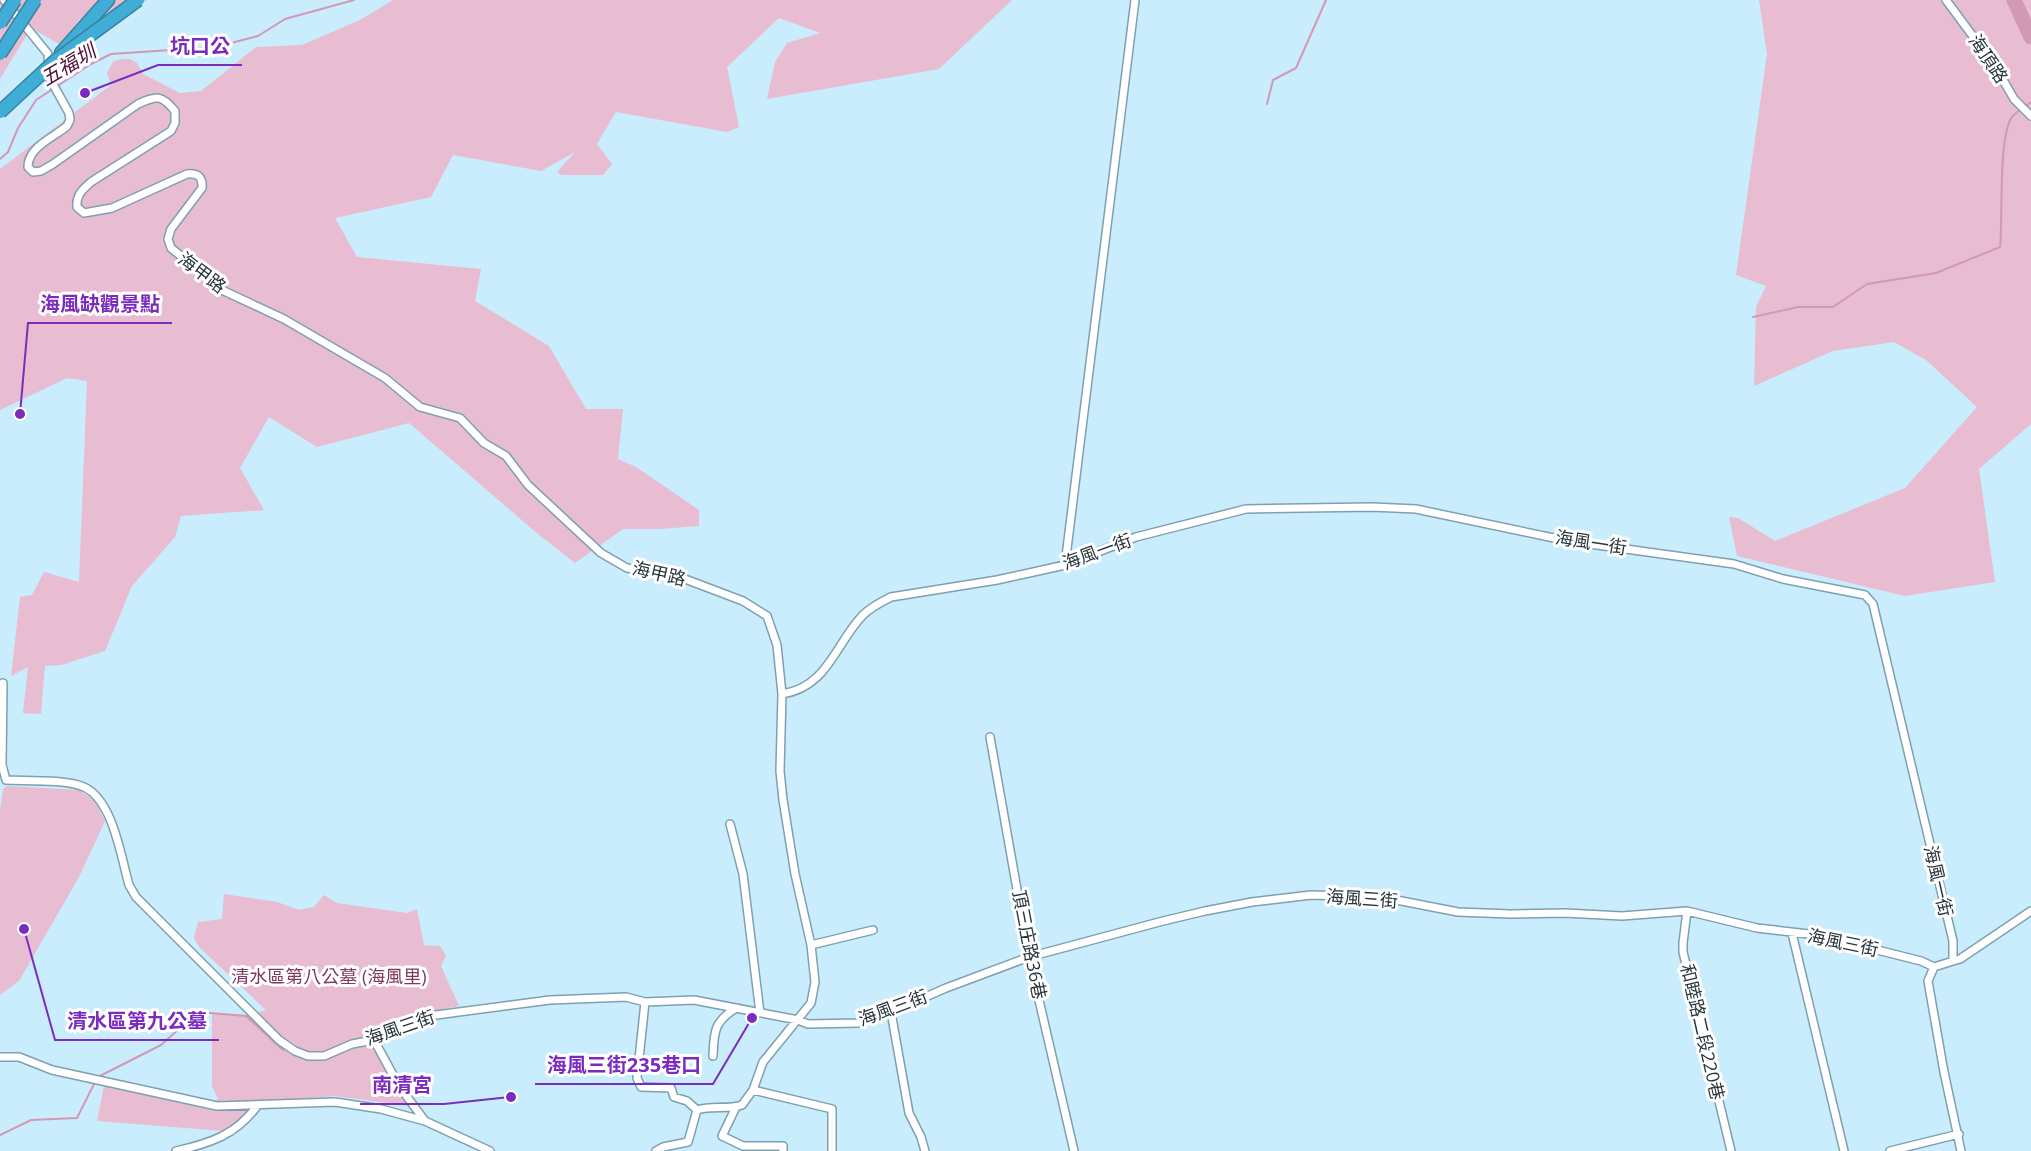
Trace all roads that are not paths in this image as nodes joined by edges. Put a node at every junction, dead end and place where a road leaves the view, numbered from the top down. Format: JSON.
{"nodes":[{"id":1,"x":4,"y":0,"type":"edge"},
{"id":2,"x":35,"y":0,"type":"edge"},
{"id":3,"x":108,"y":0,"type":"edge"},
{"id":4,"x":138,"y":0,"type":"edge"},
{"id":5,"x":1135,"y":0,"type":"edge"},
{"id":6,"x":1946,"y":0,"type":"edge"},
{"id":7,"x":12,"y":4,"type":"edge"},
{"id":8,"x":0,"y":17,"type":"edge"},
{"id":9,"x":0,"y":23,"type":"edge"},
{"id":10,"x":0,"y":54,"type":"edge"},
{"id":11,"x":55,"y":61,"type":"junction"},
{"id":12,"x":0,"y":112,"type":"edge"},
{"id":13,"x":2031,"y":116,"type":"edge"},
{"id":14,"x":1065,"y":565,"type":"junction"},
{"id":15,"x":3,"y":683,"type":"dead end"},
{"id":16,"x":782,"y":693,"type":"junction"},
{"id":17,"x":990,"y":737,"type":"dead end"},
{"id":18,"x":730,"y":824,"type":"dead end"},
{"id":19,"x":1687,"y":911,"type":"junction"},
{"id":20,"x":2031,"y":911,"type":"edge"},
{"id":21,"x":873,"y":930,"type":"dead end"},
{"id":22,"x":1792,"y":933,"type":"junction"},
{"id":23,"x":811,"y":945,"type":"junction"},
{"id":24,"x":1029,"y":957,"type":"junction"},
{"id":25,"x":1953,"y":961,"type":"junction"},
{"id":26,"x":1934,"y":967,"type":"junction"},
{"id":27,"x":645,"y":1002,"type":"junction"},
{"id":28,"x":736,"y":1008,"type":"junction"},
{"id":29,"x":891,"y":1012,"type":"junction"},
{"id":30,"x":760,"y":1013,"type":"junction"},
{"id":31,"x":798,"y":1020,"type":"junction"},
{"id":32,"x":374,"y":1040,"type":"junction"},
{"id":33,"x":712,"y":1056,"type":"dead end"},
{"id":34,"x":3,"y":1057,"type":"edge"},
{"id":35,"x":0,"y":1063,"type":"edge"},
{"id":36,"x":753,"y":1090,"type":"junction"},
{"id":37,"x":258,"y":1105,"type":"junction"},
{"id":38,"x":736,"y":1107,"type":"junction"},
{"id":39,"x":697,"y":1110,"type":"junction"},
{"id":40,"x":425,"y":1121,"type":"junction"},
{"id":41,"x":1959,"y":1134,"type":"junction"},
{"id":42,"x":176,"y":1151,"type":"edge"},
{"id":43,"x":490,"y":1151,"type":"edge"},
{"id":44,"x":656,"y":1151,"type":"edge"},
{"id":45,"x":783,"y":1151,"type":"edge"},
{"id":46,"x":832,"y":1151,"type":"edge"},
{"id":47,"x":925,"y":1151,"type":"edge"},
{"id":48,"x":1074,"y":1151,"type":"edge"},
{"id":49,"x":1731,"y":1151,"type":"edge"},
{"id":50,"x":1844,"y":1151,"type":"edge"},
{"id":51,"x":1890,"y":1151,"type":"edge"},
{"id":52,"x":1961,"y":1151,"type":"edge"}],
"edges":[{"from":1,"to":7,"type":"street","name":"海甲路"},
{"from":2,"to":10,"type":"highway","bridge":true},
{"from":3,"to":11,"type":"highway","bridge":true},
{"from":4,"to":11,"type":"highway","bridge":true},
{"from":5,"to":14,"type":"street"},
{"from":6,"to":13,"type":"street","name":"海頂路"},
{"from":7,"to":8,"type":"street"},
{"from":7,"to":9,"type":"highway","bridge":true},
{"from":7,"to":16,"type":"street","name":"海甲路"},
{"from":11,"to":12,"type":"highway","bridge":true},
{"from":14,"to":16,"type":"street","name":"海風一街"},
{"from":14,"to":25,"type":"street","name":"海風一街"},
{"from":15,"to":32,"type":"street","name":"海風三街"},
{"from":16,"to":23,"type":"street"},
{"from":17,"to":24,"type":"street","name":"頂三庄路36巷"},
{"from":18,"to":30,"type":"street"},
{"from":19,"to":22,"type":"street","name":"海風三街"},
{"from":19,"to":24,"type":"street","name":"海風三街"},
{"from":19,"to":49,"type":"street","name":"和睦路二段220巷"},
{"from":20,"to":25,"type":"street"},
{"from":21,"to":23,"type":"street"},
{"from":22,"to":26,"type":"street","name":"海風三街"},
{"from":22,"to":50,"type":"street"},
{"from":23,"to":31,"type":"street"},
{"from":24,"to":29,"type":"street","name":"海風三街"},
{"from":24,"to":48,"type":"street","name":"頂三庄路36巷"},
{"from":25,"to":26,"type":"street"},
{"from":26,"to":41,"type":"street"},
{"from":27,"to":28,"type":"street","name":"海風三街"},
{"from":27,"to":32,"type":"street","name":"海風三街"},
{"from":27,"to":39,"type":"street"},
{"from":28,"to":30,"type":"street","name":"海風三街"},
{"from":28,"to":33,"type":"street"},
{"from":29,"to":31,"type":"street","name":"海風三街"},
{"from":29,"to":47,"type":"street"},
{"from":30,"to":31,"type":"street","name":"海風三街"},
{"from":31,"to":36,"type":"street"},
{"from":32,"to":40,"type":"street"},
{"from":34,"to":35,"type":"street"},
{"from":34,"to":37,"type":"street"},
{"from":36,"to":38,"type":"street"},
{"from":36,"to":46,"type":"street"},
{"from":37,"to":40,"type":"street"},
{"from":37,"to":42,"type":"street"},
{"from":38,"to":39,"type":"street"},
{"from":38,"to":45,"type":"street"},
{"from":39,"to":44,"type":"street"},
{"from":40,"to":43,"type":"street"},
{"from":41,"to":51,"type":"street"},
{"from":41,"to":52,"type":"street"}]}
